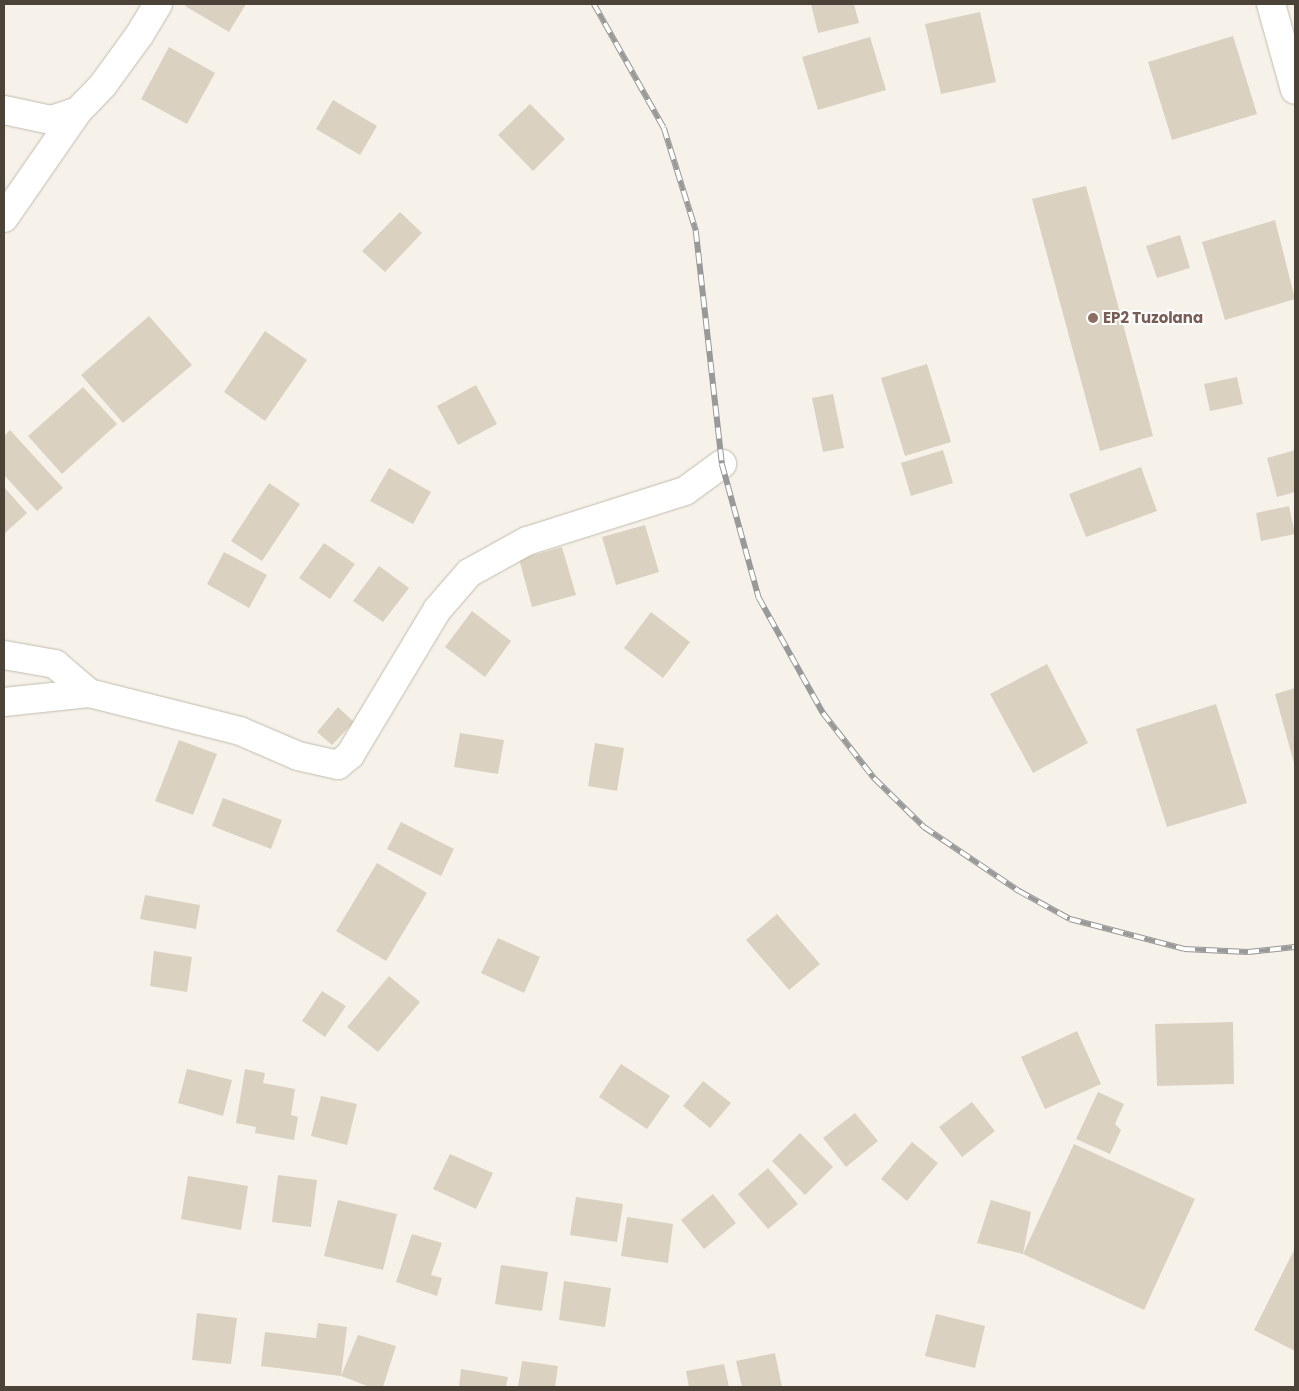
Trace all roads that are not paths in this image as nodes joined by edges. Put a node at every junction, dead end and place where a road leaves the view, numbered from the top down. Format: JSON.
{"nodes":[{"id":1,"x":158,"y":4,"type":"edge"},
{"id":2,"x":1271,"y":4,"type":"edge"},
{"id":3,"x":1295,"y":90,"type":"edge"},
{"id":4,"x":4,"y":110,"type":"edge"},
{"id":5,"x":78,"y":111,"type":"junction"},
{"id":6,"x":4,"y":218,"type":"edge"},
{"id":7,"x":722,"y":464,"type":"dead end"},
{"id":8,"x":4,"y":655,"type":"edge"},
{"id":9,"x":89,"y":693,"type":"junction"},
{"id":10,"x":4,"y":702,"type":"edge"}],
"edges":[{"from":1,"to":5,"type":"street"},
{"from":2,"to":3,"type":"street"},
{"from":4,"to":5,"type":"street"},
{"from":5,"to":6,"type":"street"},
{"from":7,"to":9,"type":"street"},
{"from":8,"to":9,"type":"street"},
{"from":9,"to":10,"type":"street"}]}
